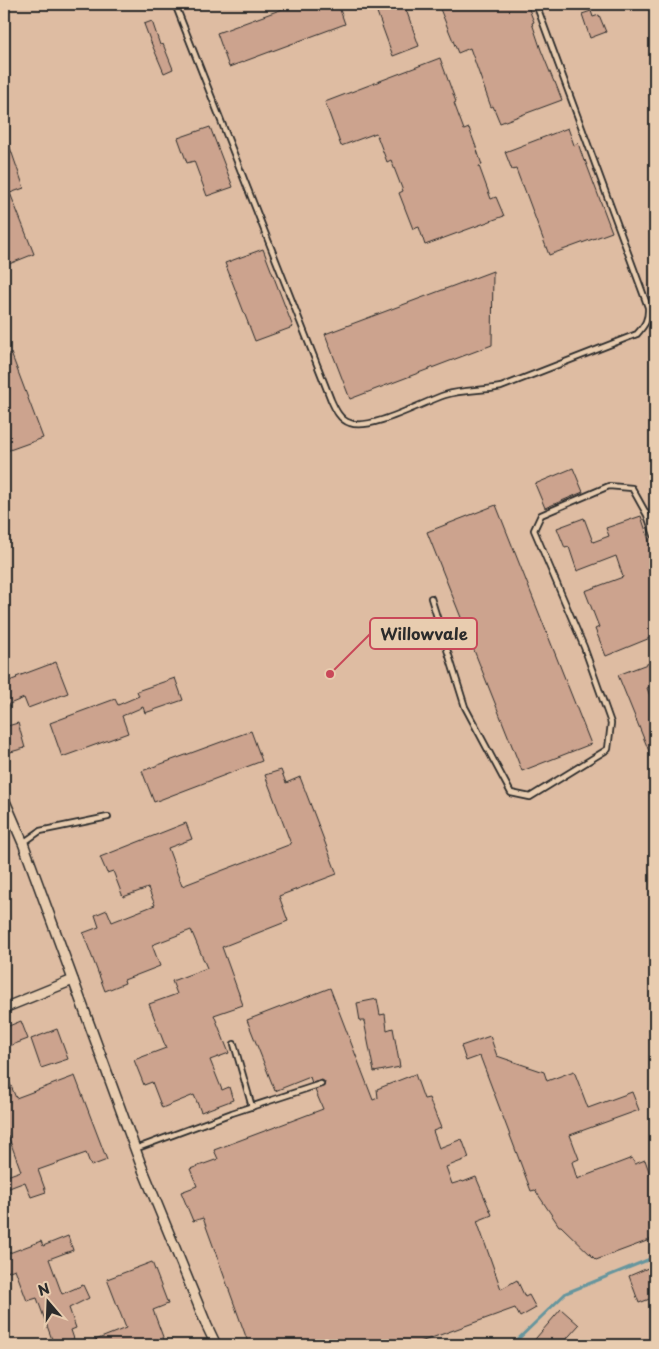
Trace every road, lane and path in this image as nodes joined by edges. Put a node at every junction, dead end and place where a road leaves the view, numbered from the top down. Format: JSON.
{"nodes":[{"id":1,"x":176,"y":4,"type":"edge"},
{"id":2,"x":536,"y":4,"type":"edge"},
{"id":3,"x":655,"y":538,"type":"edge"},
{"id":4,"x":431,"y":598,"type":"dead end"},
{"id":5,"x":4,"y":799,"type":"edge"},
{"id":6,"x":108,"y":817,"type":"dead end"},
{"id":7,"x":22,"y":843,"type":"junction"},
{"id":8,"x":72,"y":980,"type":"junction"},
{"id":9,"x":4,"y":1008,"type":"edge"},
{"id":10,"x":234,"y":1044,"type":"dead end"},
{"id":11,"x":321,"y":1084,"type":"dead end"},
{"id":12,"x":252,"y":1107,"type":"junction"},
{"id":13,"x":135,"y":1149,"type":"junction"},
{"id":14,"x":216,"y":1345,"type":"edge"}],
"edges":[{"from":1,"to":2,"type":"lane"},
{"from":3,"to":4,"type":"lane"},
{"from":5,"to":7,"type":"street"},
{"from":6,"to":7,"type":"lane"},
{"from":7,"to":8,"type":"street"},
{"from":8,"to":9,"type":"street"},
{"from":8,"to":13,"type":"street"},
{"from":10,"to":12,"type":"lane"},
{"from":11,"to":12,"type":"lane"},
{"from":12,"to":13,"type":"lane"},
{"from":13,"to":14,"type":"street"}]}
